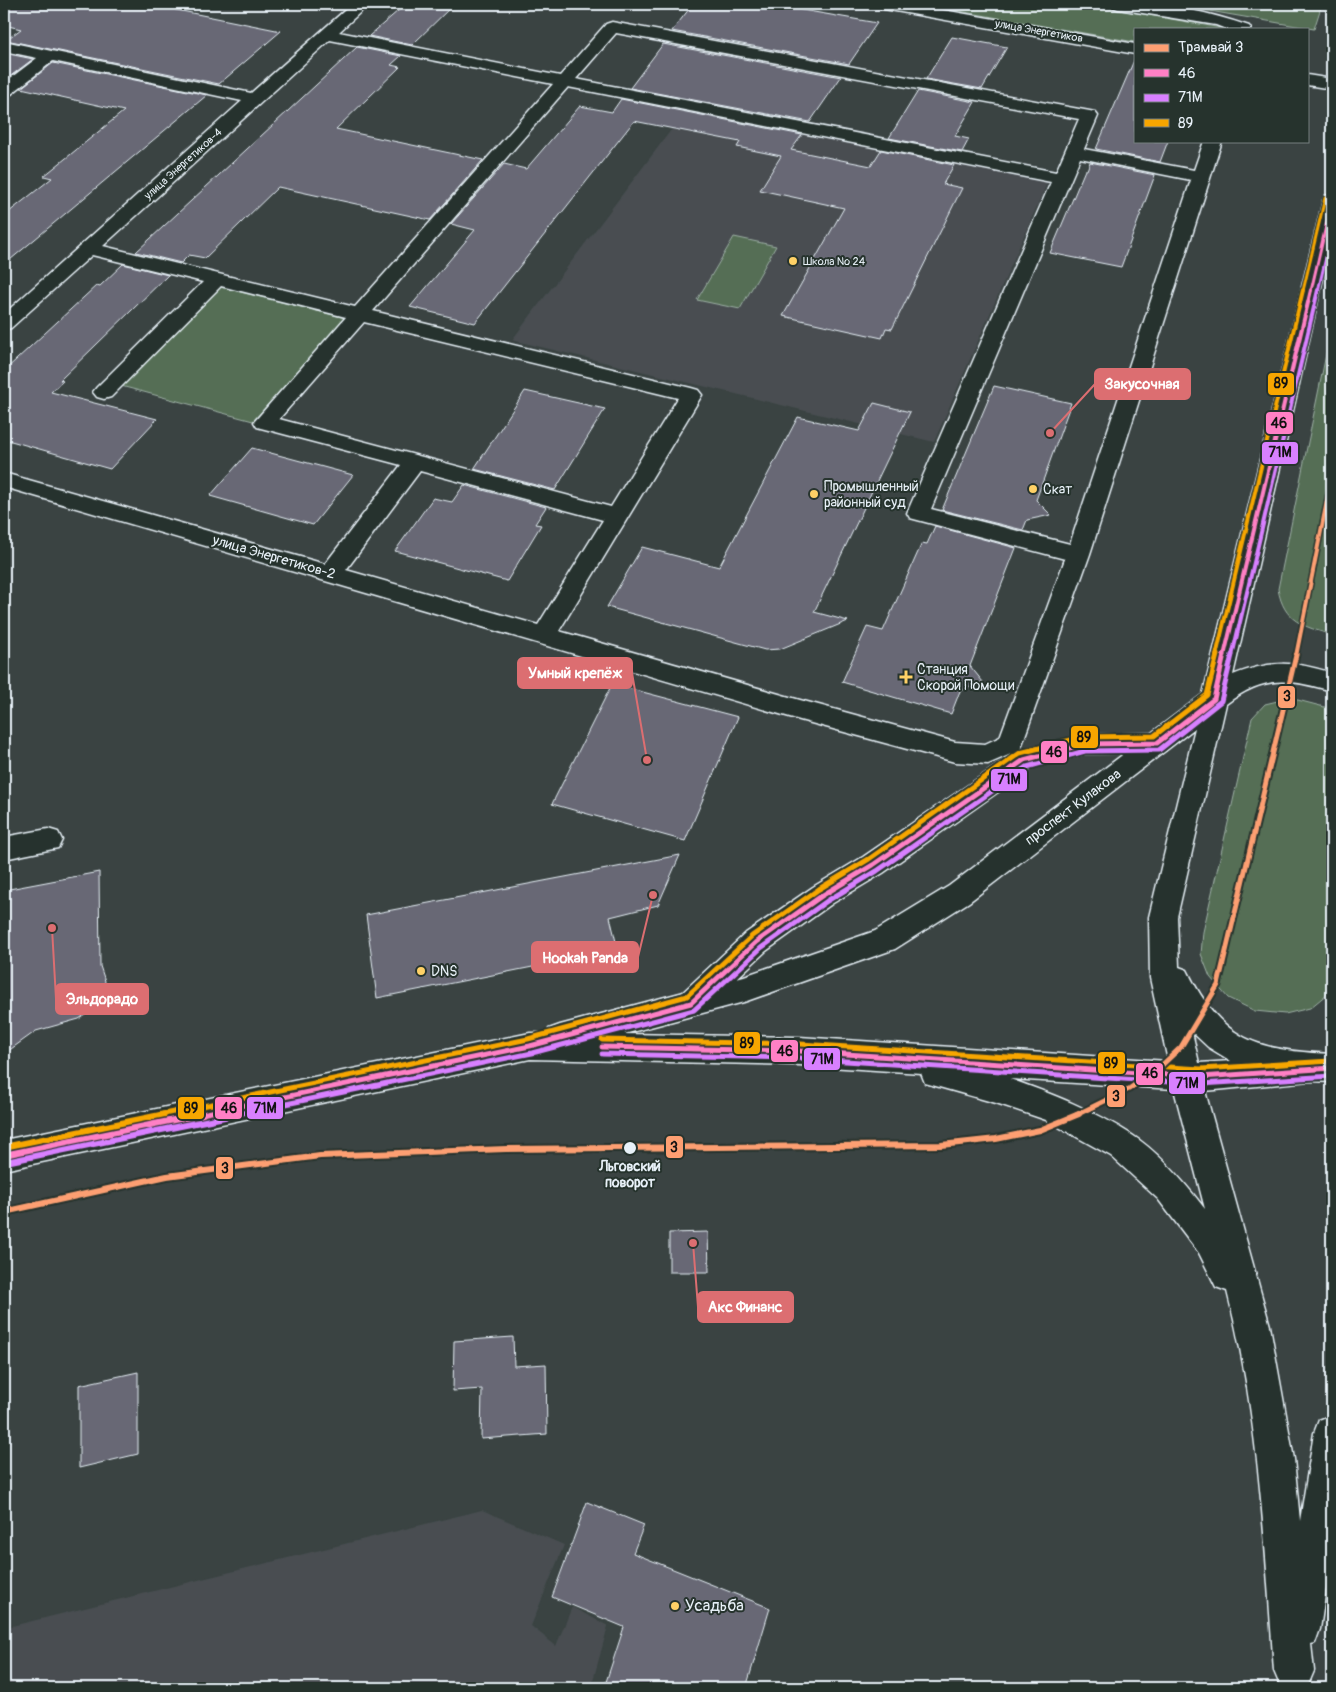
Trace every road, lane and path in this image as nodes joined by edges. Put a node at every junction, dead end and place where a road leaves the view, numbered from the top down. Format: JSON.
{"nodes":[{"id":1,"x":362,"y":4,"type":"edge"},
{"id":2,"x":884,"y":4,"type":"edge"},
{"id":3,"x":1118,"y":4,"type":"edge"},
{"id":4,"x":1240,"y":28,"type":"edge"},
{"id":5,"x":326,"y":35,"type":"junction"},
{"id":6,"x":4,"y":46,"type":"edge"},
{"id":7,"x":1134,"y":48,"type":"edge"},
{"id":8,"x":50,"y":56,"type":"junction"},
{"id":9,"x":1308,"y":80,"type":"edge"},
{"id":10,"x":564,"y":82,"type":"junction"},
{"id":11,"x":1332,"y":84,"type":"edge"},
{"id":12,"x":4,"y":91,"type":"edge"},
{"id":13,"x":255,"y":99,"type":"junction"},
{"id":14,"x":1213,"y":142,"type":"edge"},
{"id":15,"x":1074,"y":152,"type":"junction"},
{"id":16,"x":1201,"y":177,"type":"junction"},
{"id":17,"x":1062,"y":180,"type":"junction"},
{"id":18,"x":1332,"y":200,"type":"edge"},
{"id":19,"x":88,"y":248,"type":"junction"},
{"id":20,"x":216,"y":280,"type":"junction"},
{"id":21,"x":360,"y":315,"type":"junction"},
{"id":22,"x":4,"y":324,"type":"edge"},
{"id":23,"x":104,"y":392,"type":"dead end"},
{"id":24,"x":415,"y":462,"type":"junction"},
{"id":25,"x":4,"y":480,"type":"edge"},
{"id":26,"x":618,"y":516,"type":"junction"},
{"id":27,"x":1078,"y":554,"type":"junction"},
{"id":28,"x":330,"y":574,"type":"junction"},
{"id":29,"x":544,"y":636,"type":"junction"},
{"id":30,"x":1332,"y":682,"type":"edge"},
{"id":31,"x":1214,"y":699,"type":"junction"},
{"id":32,"x":1157,"y":743,"type":"junction"},
{"id":33,"x":48,"y":840,"type":"dead end"},
{"id":34,"x":4,"y":848,"type":"edge"},
{"id":35,"x":1162,"y":917,"type":"junction"},
{"id":36,"x":691,"y":1003,"type":"junction"},
{"id":37,"x":530,"y":1046,"type":"junction"},
{"id":38,"x":799,"y":1051,"type":"junction"},
{"id":39,"x":1320,"y":1068,"type":"edge"},
{"id":40,"x":1187,"y":1076,"type":"junction"},
{"id":41,"x":4,"y":1155,"type":"edge"},
{"id":42,"x":1254,"y":1326,"type":"junction"},
{"id":43,"x":1332,"y":1433,"type":"edge"},
{"id":44,"x":1293,"y":1680,"type":"edge"}],
"edges":[{"from":1,"to":5,"type":"main road","name":"улица Энергетиков-4"},
{"from":2,"to":7,"type":"main road","name":"улица Энергетиков"},
{"from":3,"to":4,"type":"main road"},
{"from":5,"to":10,"type":"main road"},
{"from":5,"to":13,"type":"main road","name":"улица Энергетиков-4"},
{"from":6,"to":8,"type":"main road"},
{"from":8,"to":12,"type":"main road"},
{"from":8,"to":13,"type":"main road"},
{"from":9,"to":11,"type":"main road"},
{"from":10,"to":15,"type":"main road"},
{"from":10,"to":17,"type":"main road"},
{"from":10,"to":21,"type":"main road"},
{"from":13,"to":19,"type":"main road","name":"улица Энергетиков-4"},
{"from":14,"to":16,"type":"main road","name":"улица Энергетиков-2"},
{"from":15,"to":16,"type":"main road"},
{"from":15,"to":17,"type":"main road"},
{"from":16,"to":27,"type":"main road","name":"улица Энергетиков-2"},
{"from":17,"to":27,"type":"main road"},
{"from":18,"to":31,"type":"main road"},
{"from":19,"to":20,"type":"main road"},
{"from":19,"to":22,"type":"main road","name":"улица Энергетиков-4"},
{"from":20,"to":21,"type":"main road"},
{"from":20,"to":23,"type":"main road"},
{"from":21,"to":24,"type":"main road"},
{"from":21,"to":26,"type":"main road"},
{"from":24,"to":26,"type":"main road"},
{"from":24,"to":28,"type":"main road"},
{"from":25,"to":28,"type":"main road","name":"улица Энергетиков-2"},
{"from":26,"to":29,"type":"main road"},
{"from":27,"to":29,"type":"main road","name":"улица Энергетиков-2"},
{"from":28,"to":29,"type":"main road","name":"улица Энергетиков-2"},
{"from":30,"to":31,"type":"main road","name":"проспект Кулакова"},
{"from":31,"to":32,"type":"main road","name":"проспект Кулакова"},
{"from":31,"to":35,"type":"main road"},
{"from":32,"to":36,"type":"main road","name":"проспект Кулакова"},
{"from":32,"to":36,"type":"main road"},
{"from":33,"to":34,"type":"main road"},
{"from":35,"to":39,"type":"main road"},
{"from":35,"to":40,"type":"main road"},
{"from":36,"to":37,"type":"main road","name":"проспект Кулакова"},
{"from":37,"to":38,"type":"main road"},
{"from":37,"to":41,"type":"main road"},
{"from":38,"to":40,"type":"main road"},
{"from":38,"to":42,"type":"main road"},
{"from":39,"to":40,"type":"main road"},
{"from":40,"to":42,"type":"main road"},
{"from":42,"to":44,"type":"main road"},
{"from":43,"to":44,"type":"main road"}]}
